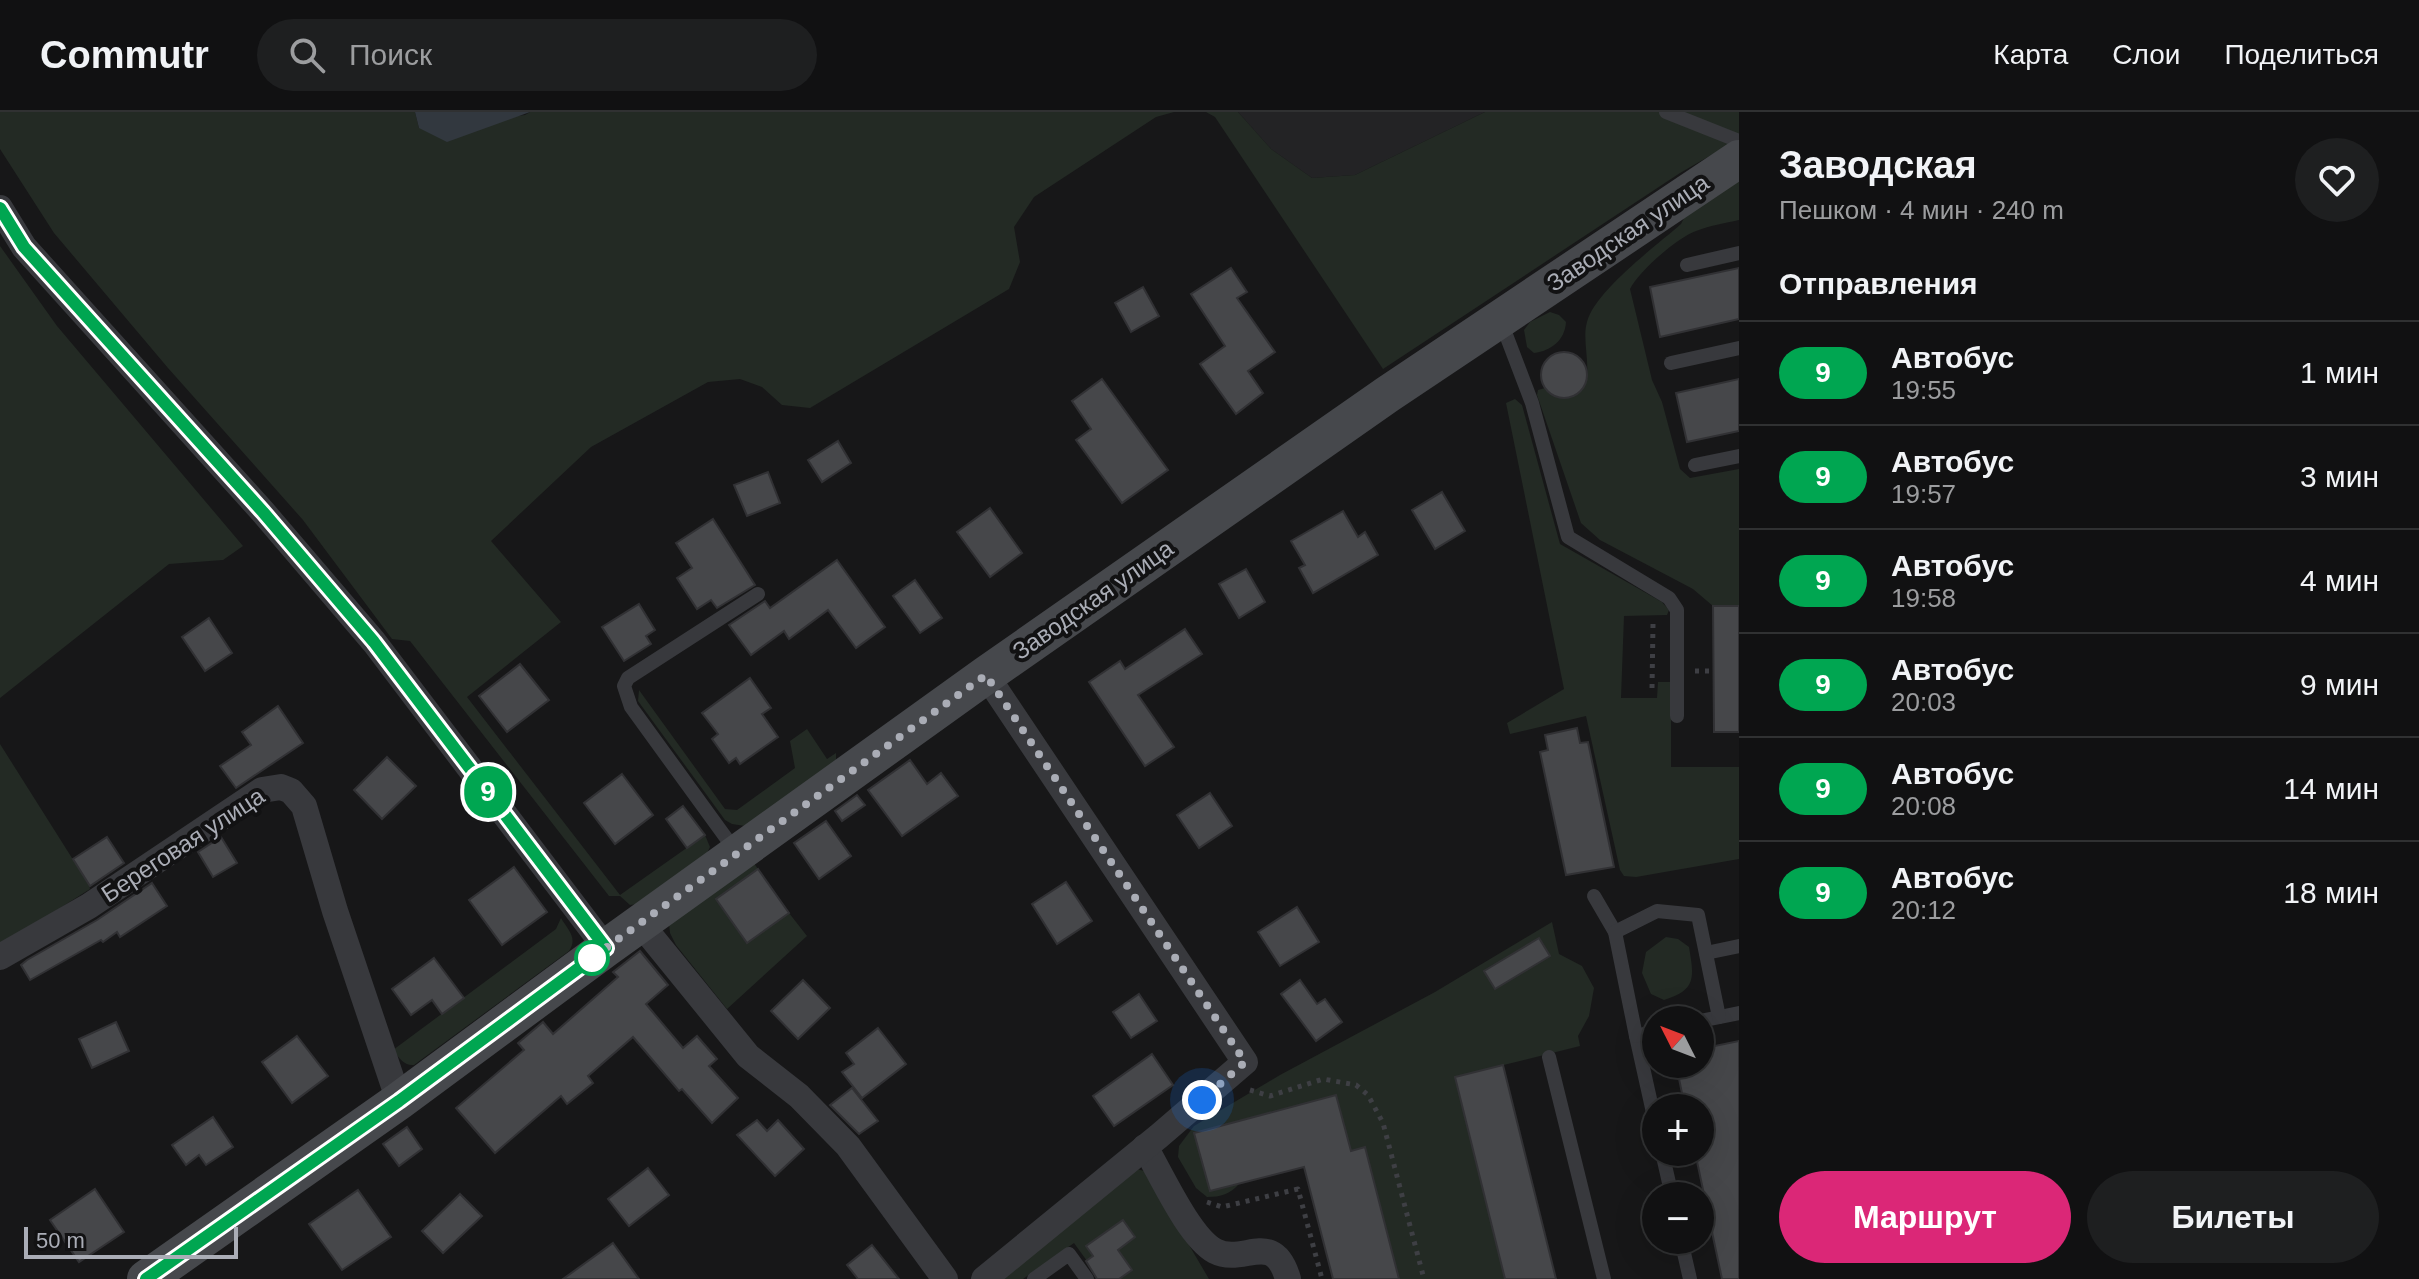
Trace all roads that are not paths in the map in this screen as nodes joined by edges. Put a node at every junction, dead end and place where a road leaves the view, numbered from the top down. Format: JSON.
{"nodes":[{"id":1,"x":1666,"y":112,"type":"edge"},
{"id":2,"x":1739,"y":141,"type":"edge"},
{"id":3,"x":1739,"y":159,"type":"edge"},
{"id":4,"x":0,"y":208,"type":"edge"},
{"id":5,"x":1739,"y":253,"type":"edge"},
{"id":6,"x":1687,"y":265,"type":"dead end"},
{"id":7,"x":1500,"y":319,"type":"junction"},
{"id":8,"x":1739,"y":348,"type":"edge"},
{"id":9,"x":1671,"y":363,"type":"dead end"},
{"id":10,"x":1739,"y":456,"type":"edge"},
{"id":11,"x":1695,"y":465,"type":"dead end"},
{"id":12,"x":758,"y":594,"type":"dead end"},
{"id":13,"x":986,"y":675,"type":"junction"},
{"id":14,"x":1677,"y":716,"type":"dead end"},
{"id":15,"x":738,"y":853,"type":"junction"},
{"id":16,"x":1594,"y":896,"type":"dead end"},
{"id":17,"x":640,"y":923,"type":"junction"},
{"id":18,"x":1615,"y":932,"type":"junction"},
{"id":19,"x":1739,"y":946,"type":"edge"},
{"id":20,"x":606,"y":948,"type":"junction"},
{"id":21,"x":1706,"y":953,"type":"junction"},
{"id":22,"x":0,"y":957,"type":"edge"},
{"id":23,"x":1739,"y":1013,"type":"edge"},
{"id":24,"x":1719,"y":1017,"type":"junction"},
{"id":25,"x":1714,"y":1018,"type":"edge"},
{"id":26,"x":1642,"y":1034,"type":"edge"},
{"id":27,"x":1636,"y":1036,"type":"junction"},
{"id":28,"x":1549,"y":1057,"type":"dead end"},
{"id":29,"x":1649,"y":1094,"type":"edge"},
{"id":30,"x":399,"y":1101,"type":"junction"},
{"id":31,"x":1145,"y":1147,"type":"junction"},
{"id":32,"x":1684,"y":1254,"type":"edge"},
{"id":33,"x":146,"y":1279,"type":"edge"},
{"id":34,"x":945,"y":1279,"type":"edge"},
{"id":35,"x":984,"y":1279,"type":"edge"},
{"id":36,"x":1034,"y":1279,"type":"edge"},
{"id":37,"x":1087,"y":1279,"type":"edge"},
{"id":38,"x":1288,"y":1279,"type":"edge"},
{"id":39,"x":1604,"y":1279,"type":"edge"},
{"id":40,"x":1690,"y":1279,"type":"edge"}],
"edges":[{"from":1,"to":2,"type":"lane"},
{"from":3,"to":7,"type":"street","name":"Заводская улица"},
{"from":4,"to":20,"type":"street"},
{"from":5,"to":6,"type":"lane"},
{"from":7,"to":13,"type":"street","name":"Заводская улица"},
{"from":7,"to":14,"type":"lane"},
{"from":8,"to":9,"type":"lane"},
{"from":10,"to":11,"type":"lane"},
{"from":12,"to":15,"type":"lane"},
{"from":13,"to":15,"type":"street","name":"Заводская улица"},
{"from":13,"to":31,"type":"street"},
{"from":15,"to":17,"type":"street","name":"Заводская улица"},
{"from":16,"to":18,"type":"lane"},
{"from":17,"to":20,"type":"street","name":"Заводская улица"},
{"from":17,"to":34,"type":"street"},
{"from":18,"to":21,"type":"lane"},
{"from":18,"to":27,"type":"lane"},
{"from":19,"to":21,"type":"lane"},
{"from":20,"to":30,"type":"street","name":"Заводская улица"},
{"from":21,"to":24,"type":"lane"},
{"from":22,"to":30,"type":"street","name":"Береговая улица"},
{"from":23,"to":24,"type":"lane"},
{"from":24,"to":25,"type":"lane"},
{"from":26,"to":27,"type":"lane"},
{"from":27,"to":29,"type":"lane"},
{"from":28,"to":39,"type":"lane"},
{"from":30,"to":33,"type":"street","name":"Заводская улица"},
{"from":31,"to":35,"type":"street"},
{"from":31,"to":38,"type":"street"},
{"from":32,"to":40,"type":"lane"},
{"from":36,"to":37,"type":"lane"}]}
